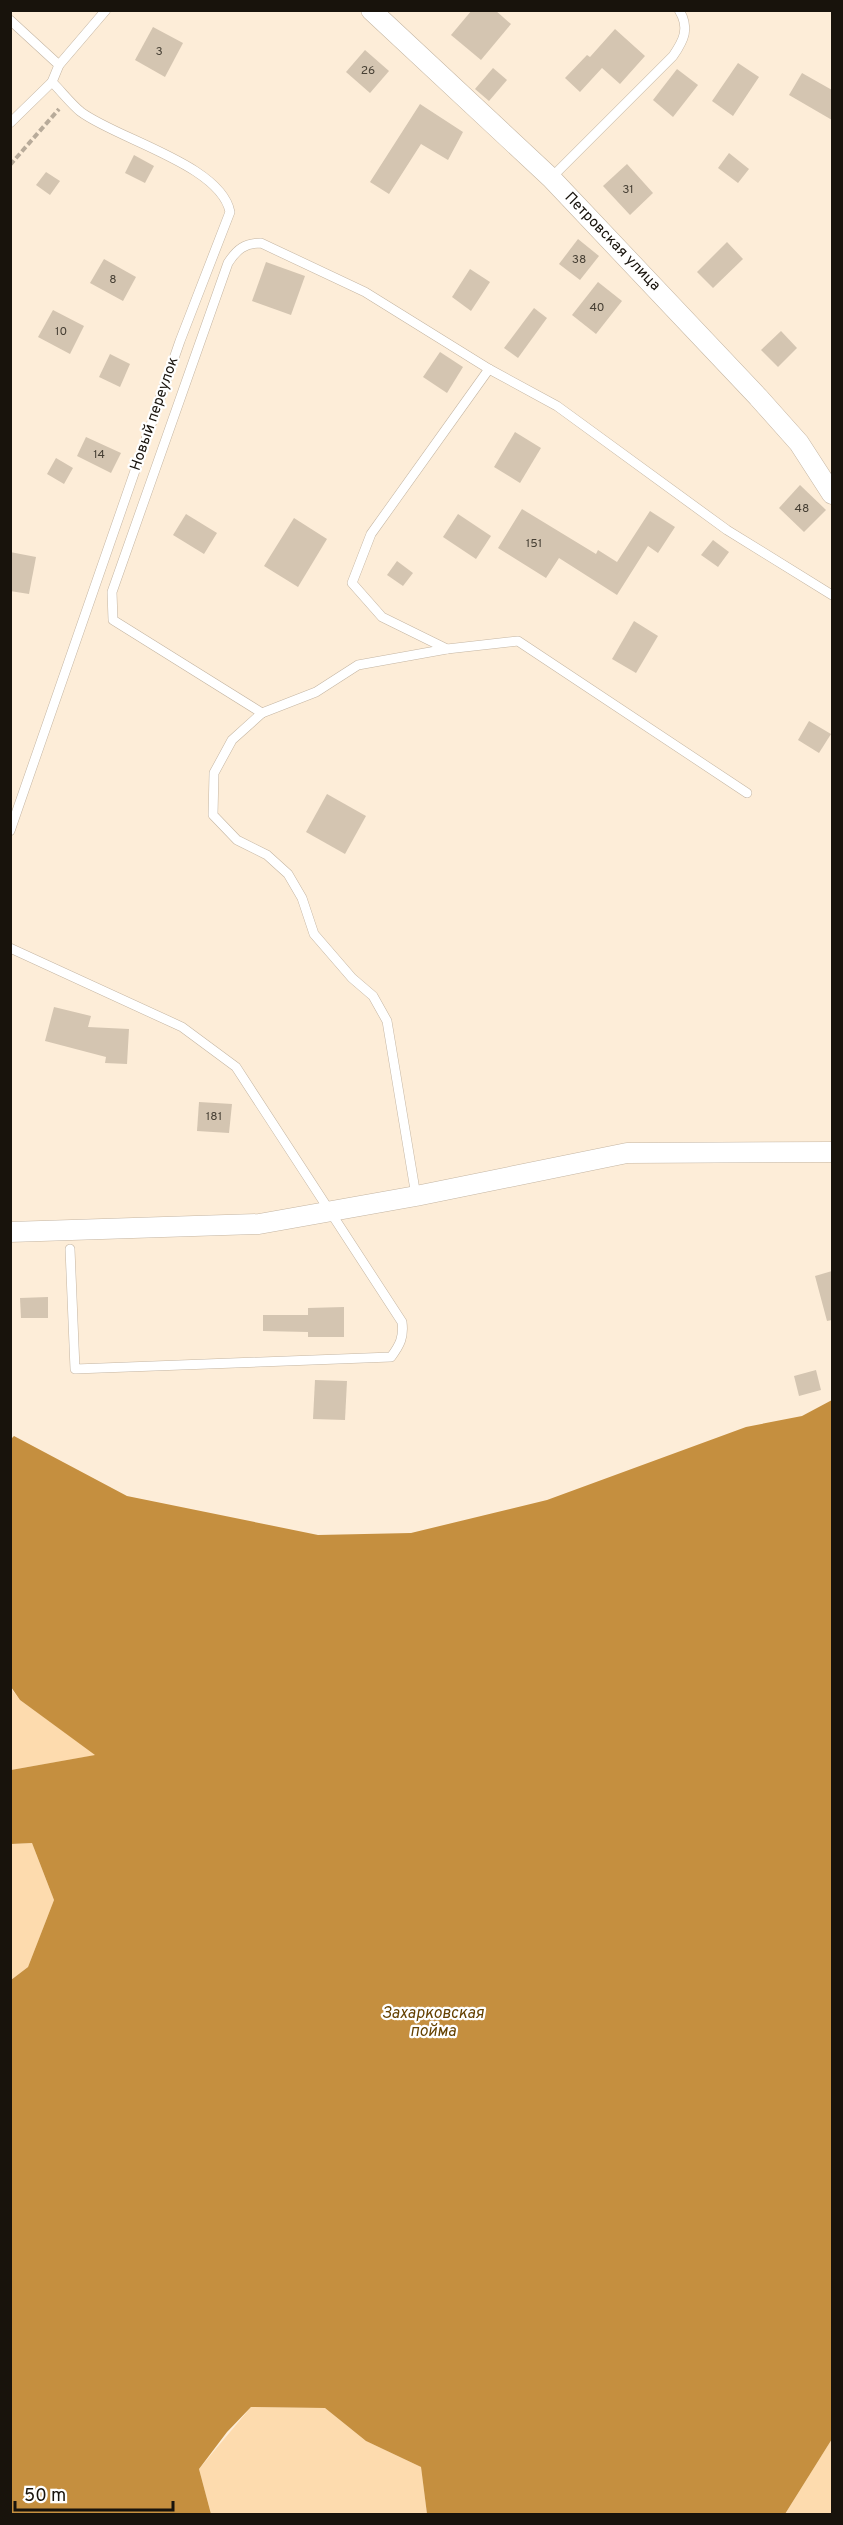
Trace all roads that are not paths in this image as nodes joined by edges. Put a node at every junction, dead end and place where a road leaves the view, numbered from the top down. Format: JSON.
{"nodes":[{"id":1,"x":106,"y":10,"type":"edge"},
{"id":2,"x":371,"y":10,"type":"edge"},
{"id":3,"x":680,"y":10,"type":"edge"},
{"id":4,"x":10,"y":20,"type":"edge"},
{"id":5,"x":59,"y":65,"type":"junction"},
{"id":6,"x":52,"y":82,"type":"junction"},
{"id":7,"x":10,"y":123,"type":"edge"},
{"id":8,"x":551,"y":178,"type":"junction"},
{"id":9,"x":489,"y":369,"type":"junction"},
{"id":10,"x":832,"y":494,"type":"edge"},
{"id":11,"x":832,"y":594,"type":"edge"},
{"id":12,"x":447,"y":649,"type":"junction"},
{"id":13,"x":262,"y":713,"type":"junction"},
{"id":14,"x":747,"y":793,"type":"dead end"},
{"id":15,"x":10,"y":831,"type":"edge"},
{"id":16,"x":10,"y":948,"type":"edge"},
{"id":17,"x":832,"y":1152,"type":"edge"},
{"id":18,"x":416,"y":1196,"type":"junction"},
{"id":19,"x":331,"y":1211,"type":"junction"},
{"id":20,"x":10,"y":1232,"type":"edge"},
{"id":21,"x":70,"y":1249,"type":"dead end"}],
"edges":[{"from":1,"to":5,"type":"lane"},
{"from":2,"to":8,"type":"street","name":"Петровская улица"},
{"from":3,"to":8,"type":"lane"},
{"from":4,"to":5,"type":"lane"},
{"from":5,"to":6,"type":"lane"},
{"from":6,"to":7,"type":"lane"},
{"from":6,"to":15,"type":"lane","name":"Новый переулок"},
{"from":8,"to":10,"type":"street","name":"Петровская улица"},
{"from":9,"to":11,"type":"lane"},
{"from":9,"to":12,"type":"lane"},
{"from":9,"to":13,"type":"lane"},
{"from":12,"to":13,"type":"lane"},
{"from":12,"to":14,"type":"lane"},
{"from":13,"to":18,"type":"lane"},
{"from":16,"to":19,"type":"lane"},
{"from":17,"to":18,"type":"street"},
{"from":18,"to":19,"type":"street"},
{"from":19,"to":20,"type":"street"},
{"from":19,"to":21,"type":"lane"}]}
